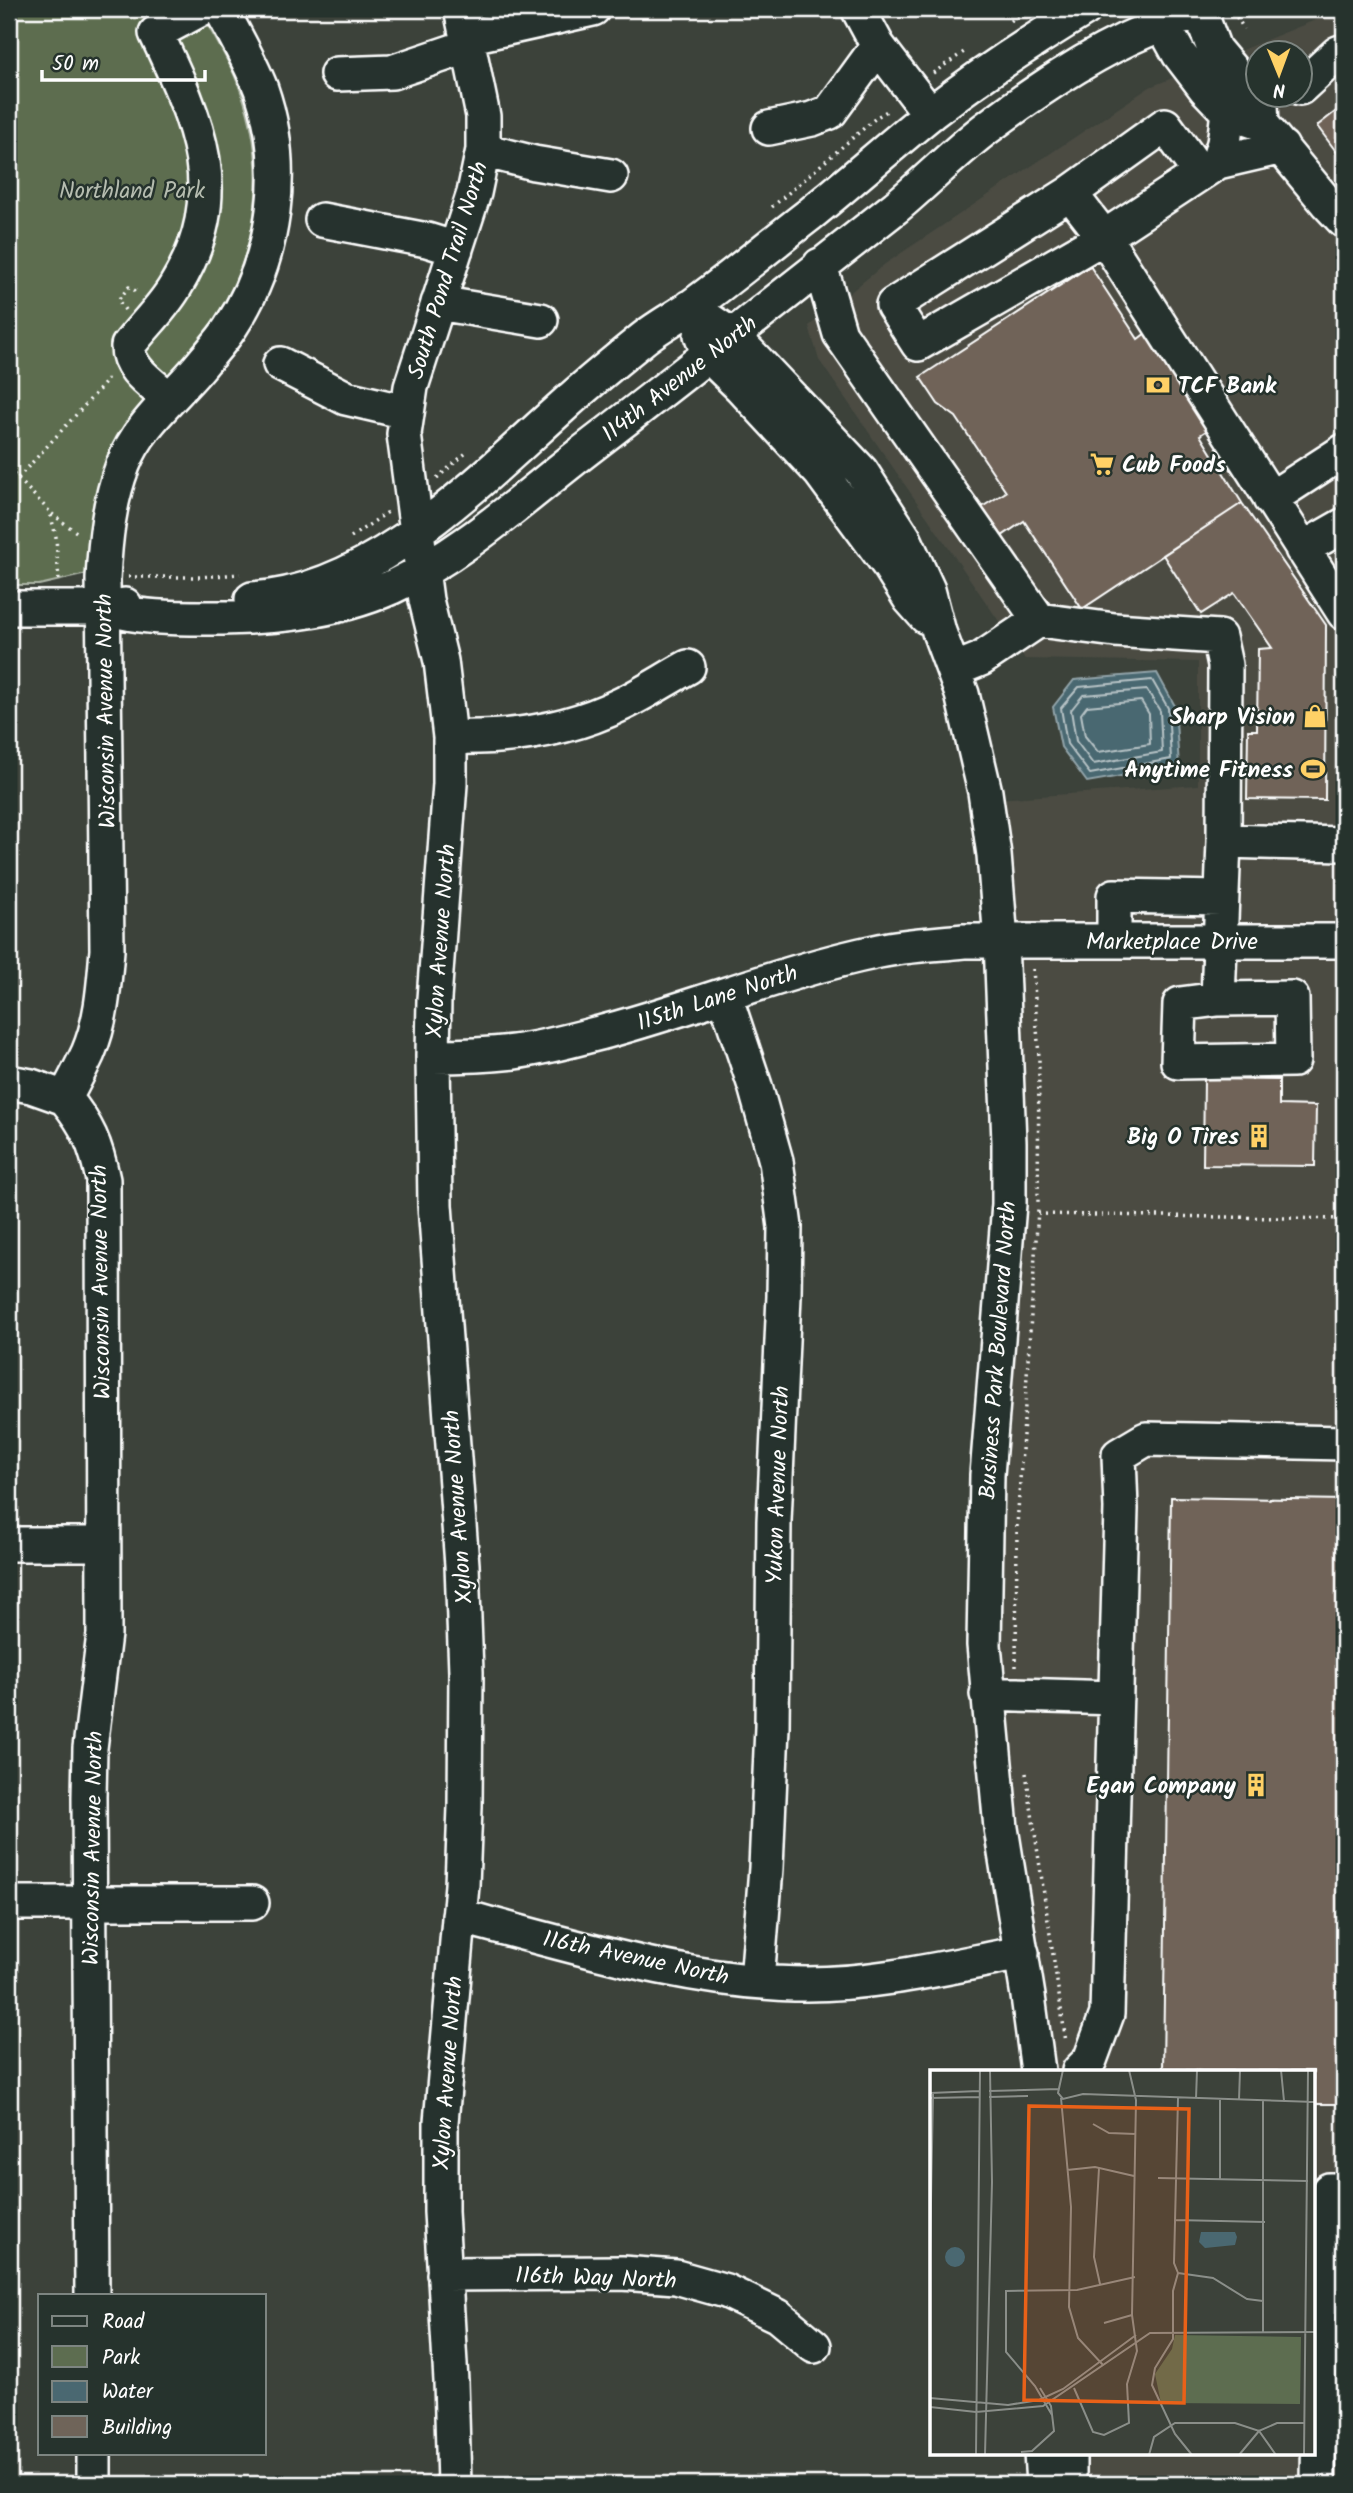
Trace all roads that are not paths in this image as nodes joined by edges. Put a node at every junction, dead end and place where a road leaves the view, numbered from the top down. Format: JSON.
{"nodes":[{"id":1,"x":201,"y":9,"type":"edge"},
{"id":2,"x":220,"y":9,"type":"edge"},
{"id":3,"x":593,"y":9,"type":"edge"},
{"id":4,"x":859,"y":9,"type":"edge"},
{"id":5,"x":1085,"y":9,"type":"edge"},
{"id":6,"x":1209,"y":9,"type":"edge"},
{"id":7,"x":1158,"y":17,"type":"edge"},
{"id":8,"x":466,"y":31,"type":"edge"},
{"id":9,"x":878,"y":46,"type":"junction"},
{"id":10,"x":1344,"y":51,"type":"edge"},
{"id":11,"x":337,"y":74,"type":"dead end"},
{"id":12,"x":1314,"y":75,"type":"edge"},
{"id":13,"x":1286,"y":108,"type":"edge"},
{"id":14,"x":1228,"y":111,"type":"junction"},
{"id":15,"x":930,"y":114,"type":"junction"},
{"id":16,"x":769,"y":128,"type":"dead end"},
{"id":17,"x":1272,"y":135,"type":"junction"},
{"id":18,"x":483,"y":150,"type":"junction"},
{"id":19,"x":1209,"y":167,"type":"junction"},
{"id":20,"x":611,"y":176,"type":"dead end"},
{"id":21,"x":1070,"y":193,"type":"junction"},
{"id":22,"x":322,"y":220,"type":"dead end"},
{"id":23,"x":1344,"y":221,"type":"edge"},
{"id":24,"x":1104,"y":237,"type":"junction"},
{"id":25,"x":456,"y":249,"type":"junction"},
{"id":26,"x":820,"y":265,"type":"junction"},
{"id":27,"x":439,"y":303,"type":"junction"},
{"id":28,"x":690,"y":307,"type":"junction"},
{"id":29,"x":541,"y":320,"type":"dead end"},
{"id":30,"x":721,"y":346,"type":"junction"},
{"id":31,"x":281,"y":364,"type":"dead end"},
{"id":32,"x":169,"y":399,"type":"junction"},
{"id":33,"x":406,"y":412,"type":"junction"},
{"id":34,"x":1344,"y":451,"type":"edge"},
{"id":35,"x":1270,"y":499,"type":"junction"},
{"id":36,"x":1344,"y":525,"type":"edge"},
{"id":37,"x":416,"y":532,"type":"junction"},
{"id":38,"x":1302,"y":549,"type":"junction"},
{"id":39,"x":422,"y":571,"type":"junction"},
{"id":40,"x":1341,"y":604,"type":"edge"},
{"id":41,"x":9,"y":608,"type":"edge"},
{"id":42,"x":105,"y":608,"type":"junction"},
{"id":43,"x":1039,"y":620,"type":"junction"},
{"id":44,"x":688,"y":667,"type":"dead end"},
{"id":45,"x":954,"y":670,"type":"junction"},
{"id":46,"x":450,"y":737,"type":"junction"},
{"id":47,"x":1224,"y":841,"type":"junction"},
{"id":48,"x":1344,"y":844,"type":"edge"},
{"id":49,"x":1220,"y":898,"type":"junction"},
{"id":50,"x":1114,"y":940,"type":"junction"},
{"id":51,"x":1220,"y":940,"type":"junction"},
{"id":52,"x":1000,"y":941,"type":"junction"},
{"id":53,"x":1344,"y":941,"type":"edge"},
{"id":54,"x":725,"y":996,"type":"junction"},
{"id":55,"x":1218,"y":999,"type":"dead end"},
{"id":56,"x":433,"y":1056,"type":"junction"},
{"id":57,"x":9,"y":1082,"type":"edge"},
{"id":58,"x":65,"y":1098,"type":"junction"},
{"id":59,"x":1344,"y":1443,"type":"edge"},
{"id":60,"x":9,"y":1544,"type":"edge"},
{"id":61,"x":103,"y":1544,"type":"junction"},
{"id":62,"x":1002,"y":1695,"type":"junction"},
{"id":63,"x":1116,"y":1698,"type":"junction"},
{"id":64,"x":9,"y":1903,"type":"edge"},
{"id":65,"x":90,"y":1903,"type":"junction"},
{"id":66,"x":253,"y":1903,"type":"dead end"},
{"id":67,"x":459,"y":1916,"type":"junction"},
{"id":68,"x":1022,"y":1953,"type":"junction"},
{"id":69,"x":757,"y":1982,"type":"junction"},
{"id":70,"x":1073,"y":2062,"type":"edge"},
{"id":71,"x":1038,"y":2070,"type":"edge"},
{"id":72,"x":1328,"y":2190,"type":"edge"},
{"id":73,"x":444,"y":2274,"type":"junction"},
{"id":74,"x":92,"y":2294,"type":"edge"},
{"id":75,"x":814,"y":2346,"type":"dead end"},
{"id":76,"x":94,"y":2454,"type":"edge"},
{"id":77,"x":1041,"y":2454,"type":"edge"},
{"id":78,"x":1069,"y":2454,"type":"edge"},
{"id":79,"x":94,"y":2484,"type":"edge"},
{"id":80,"x":454,"y":2484,"type":"edge"},
{"id":81,"x":1043,"y":2484,"type":"edge"},
{"id":82,"x":1069,"y":2484,"type":"edge"},
{"id":83,"x":1318,"y":2484,"type":"edge"}],
"edges":[{"from":1,"to":32,"type":"street"},
{"from":2,"to":32,"type":"street","name":"Wisconsin Avenue North"},
{"from":3,"to":8,"type":"street"},
{"from":4,"to":9,"type":"street"},
{"from":5,"to":15,"type":"street","name":"114th Avenue North"},
{"from":6,"to":7,"type":"street","name":"114th Avenue North"},
{"from":6,"to":17,"type":"street"},
{"from":7,"to":14,"type":"street"},
{"from":7,"to":26,"type":"street","name":"114th Avenue North"},
{"from":8,"to":11,"type":"street"},
{"from":8,"to":18,"type":"street","name":"South Pond Trail North"},
{"from":9,"to":15,"type":"street"},
{"from":9,"to":16,"type":"street"},
{"from":10,"to":12,"type":"street"},
{"from":13,"to":17,"type":"street"},
{"from":14,"to":17,"type":"street"},
{"from":14,"to":19,"type":"street"},
{"from":15,"to":28,"type":"street","name":"114th Avenue North"},
{"from":17,"to":19,"type":"street"},
{"from":17,"to":23,"type":"street"},
{"from":18,"to":20,"type":"street"},
{"from":18,"to":25,"type":"street","name":"South Pond Trail North"},
{"from":19,"to":21,"type":"street"},
{"from":19,"to":24,"type":"street"},
{"from":21,"to":24,"type":"street"},
{"from":21,"to":24,"type":"street"},
{"from":22,"to":25,"type":"street"},
{"from":24,"to":35,"type":"street"},
{"from":25,"to":27,"type":"street","name":"South Pond Trail North"},
{"from":26,"to":30,"type":"street","name":"114th Avenue North"},
{"from":26,"to":43,"type":"street"},
{"from":27,"to":29,"type":"street"},
{"from":27,"to":33,"type":"street","name":"South Pond Trail North"},
{"from":28,"to":30,"type":"street","name":"Business Park Boulevard North"},
{"from":28,"to":37,"type":"street","name":"114th Avenue North"},
{"from":30,"to":39,"type":"street","name":"114th Avenue North"},
{"from":30,"to":45,"type":"street","name":"Business Park Boulevard North"},
{"from":31,"to":33,"type":"street"},
{"from":32,"to":42,"type":"street","name":"Wisconsin Avenue North"},
{"from":33,"to":37,"type":"street","name":"South Pond Trail North"},
{"from":34,"to":35,"type":"street"},
{"from":35,"to":38,"type":"street"},
{"from":36,"to":38,"type":"street"},
{"from":37,"to":39,"type":"street","name":"Xylon Avenue North"},
{"from":37,"to":42,"type":"street","name":"114th Avenue North"},
{"from":38,"to":40,"type":"street"},
{"from":39,"to":42,"type":"street","name":"114th Avenue North"},
{"from":39,"to":46,"type":"street","name":"Xylon Avenue North"},
{"from":41,"to":42,"type":"street","name":"114th Avenue North"},
{"from":42,"to":58,"type":"street","name":"Wisconsin Avenue North"},
{"from":43,"to":45,"type":"street"},
{"from":43,"to":47,"type":"street"},
{"from":44,"to":46,"type":"street"},
{"from":45,"to":52,"type":"street","name":"Business Park Boulevard North"},
{"from":46,"to":56,"type":"street","name":"Xylon Avenue North"},
{"from":47,"to":48,"type":"street"},
{"from":47,"to":49,"type":"street"},
{"from":49,"to":50,"type":"street"},
{"from":49,"to":51,"type":"street"},
{"from":50,"to":51,"type":"street","name":"Marketplace Drive"},
{"from":50,"to":52,"type":"street","name":"Marketplace Drive"},
{"from":51,"to":53,"type":"street","name":"Marketplace Drive"},
{"from":51,"to":55,"type":"street"},
{"from":52,"to":54,"type":"street","name":"115th Lane North"},
{"from":52,"to":62,"type":"street","name":"Business Park Boulevard North"},
{"from":54,"to":56,"type":"street","name":"115th Lane North"},
{"from":54,"to":69,"type":"street","name":"Yukon Avenue North"},
{"from":56,"to":67,"type":"street","name":"Xylon Avenue North"},
{"from":57,"to":58,"type":"street"},
{"from":58,"to":61,"type":"street","name":"Wisconsin Avenue North"},
{"from":59,"to":63,"type":"street"},
{"from":60,"to":61,"type":"street"},
{"from":61,"to":65,"type":"street","name":"Wisconsin Avenue North"},
{"from":62,"to":63,"type":"street"},
{"from":62,"to":68,"type":"street","name":"Business Park Boulevard North"},
{"from":63,"to":70,"type":"street"},
{"from":64,"to":65,"type":"street"},
{"from":65,"to":66,"type":"street"},
{"from":65,"to":74,"type":"street","name":"Wisconsin Avenue North"},
{"from":67,"to":69,"type":"street","name":"116th Avenue North"},
{"from":67,"to":73,"type":"street","name":"Xylon Avenue North"},
{"from":68,"to":69,"type":"street","name":"116th Avenue North"},
{"from":68,"to":71,"type":"street","name":"Business Park Boulevard North"},
{"from":72,"to":83,"type":"street"},
{"from":73,"to":75,"type":"street","name":"116th Way North"},
{"from":73,"to":80,"type":"street","name":"Xylon Avenue North"},
{"from":76,"to":79,"type":"street"},
{"from":77,"to":81,"type":"street"},
{"from":78,"to":82,"type":"street"}]}
